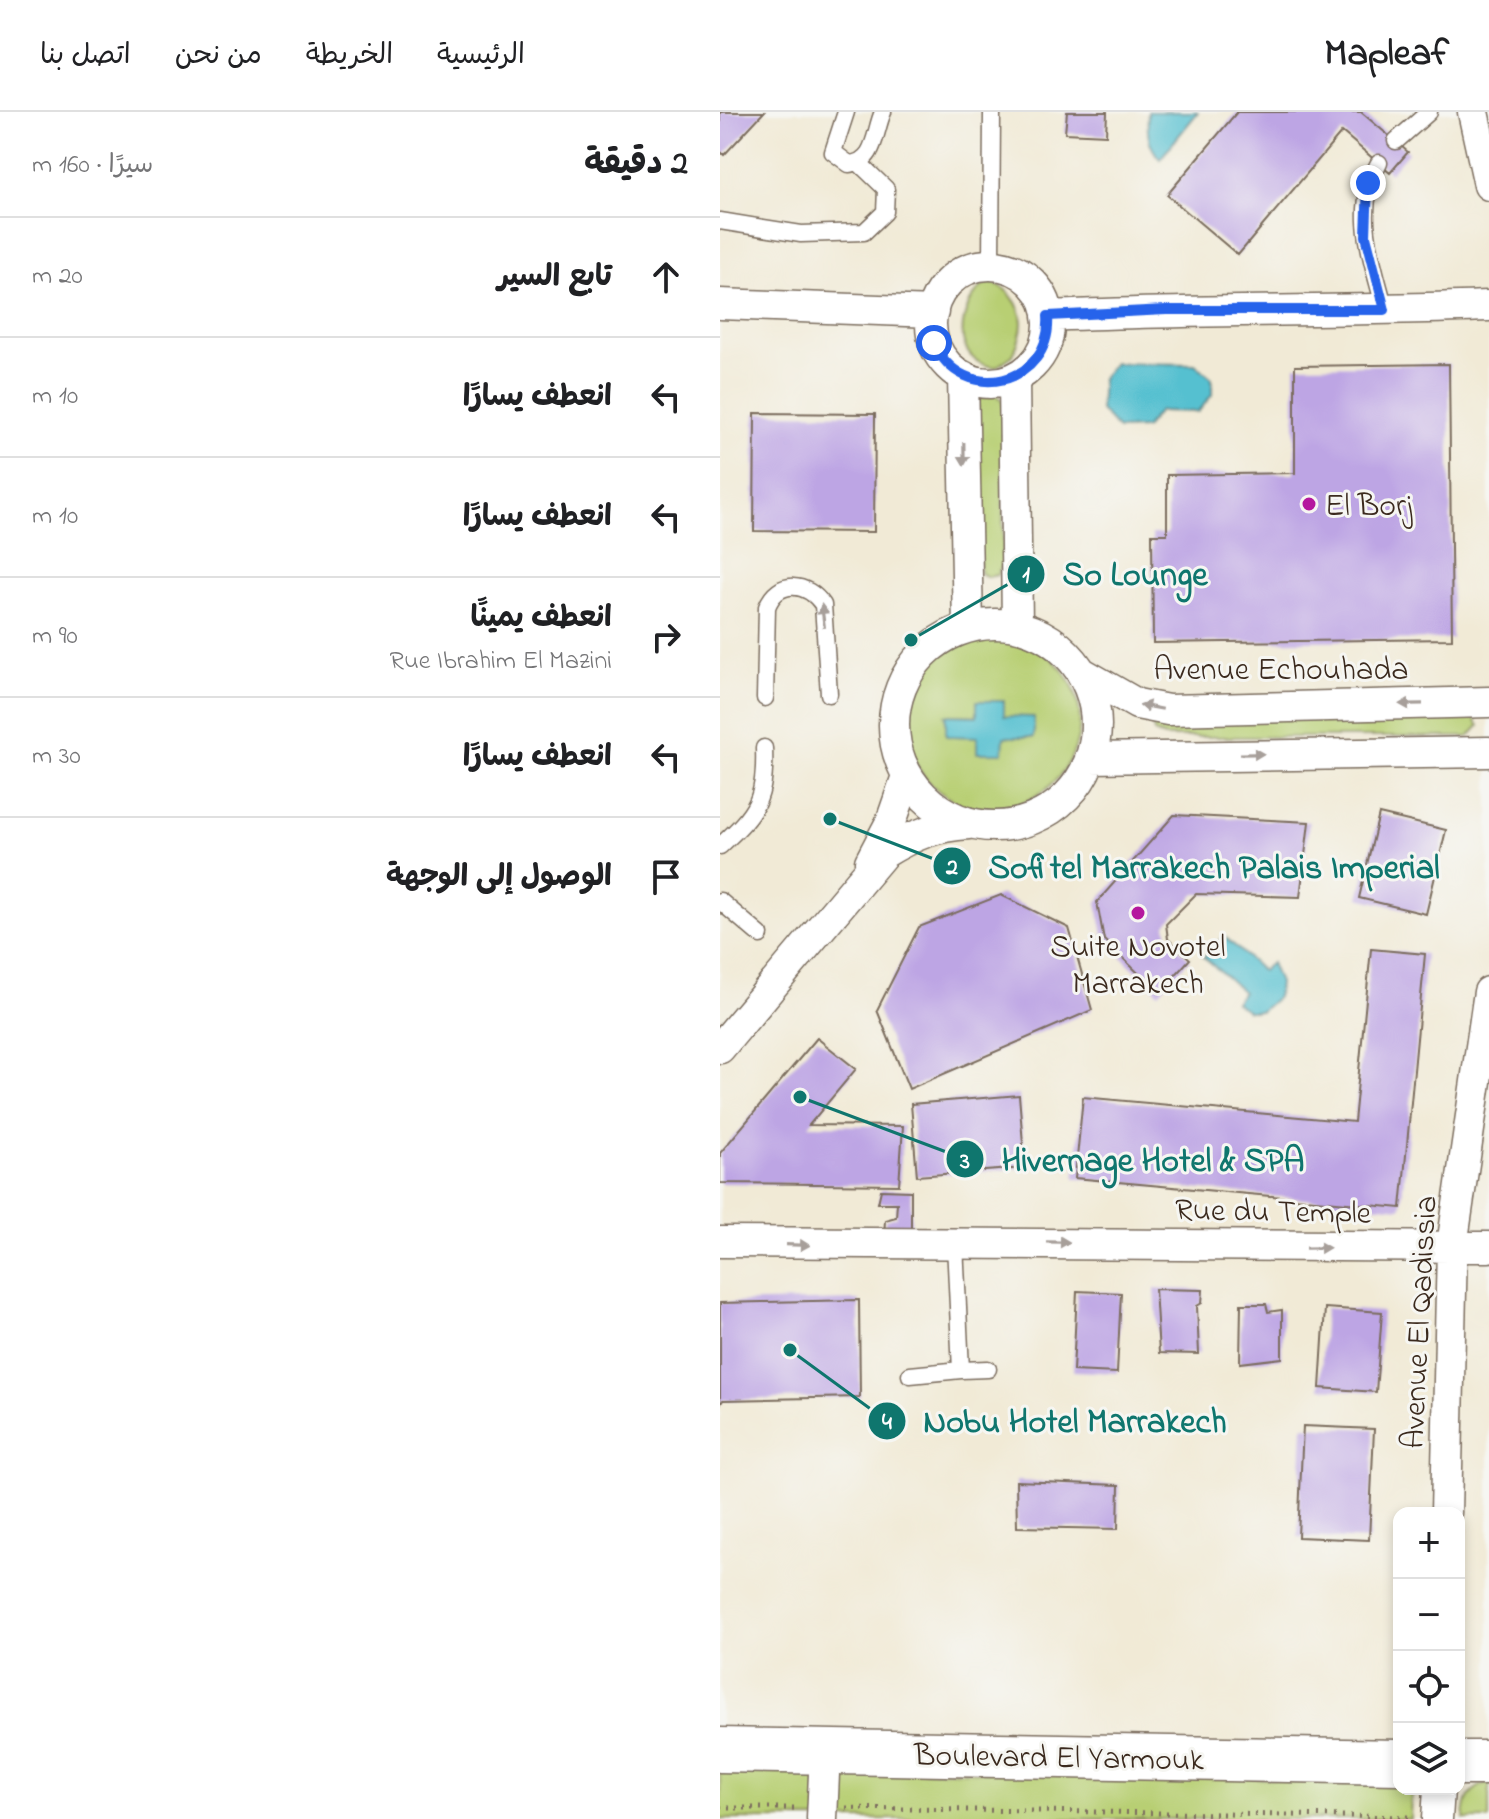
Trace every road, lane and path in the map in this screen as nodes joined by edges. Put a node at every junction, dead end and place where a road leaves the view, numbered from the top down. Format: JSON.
{"nodes":[{"id":1,"x":846,"y":112,"type":"edge"},
{"id":2,"x":883,"y":112,"type":"edge"},
{"id":3,"x":992,"y":112,"type":"edge"},
{"id":4,"x":1429,"y":112,"type":"edge"},
{"id":5,"x":1473,"y":112,"type":"edge"},
{"id":6,"x":1396,"y":141,"type":"dead end"},
{"id":7,"x":859,"y":163,"type":"junction"},
{"id":8,"x":1379,"y":163,"type":"dead end"},
{"id":9,"x":1489,"y":185,"type":"edge"},
{"id":10,"x":720,"y":221,"type":"edge"},
{"id":11,"x":991,"y":265,"type":"junction"},
{"id":12,"x":720,"y":304,"type":"edge"},
{"id":13,"x":1489,"y":306,"type":"edge"},
{"id":14,"x":1385,"y":310,"type":"junction"},
{"id":15,"x":933,"y":312,"type":"junction"},
{"id":16,"x":1048,"y":316,"type":"junction"},
{"id":17,"x":963,"y":376,"type":"junction"},
{"id":18,"x":1014,"y":378,"type":"junction"},
{"id":19,"x":1017,"y":626,"type":"junction"},
{"id":20,"x":968,"y":627,"type":"junction"},
{"id":21,"x":1081,"y":672,"type":"junction"},
{"id":22,"x":829,"y":694,"type":"dead end"},
{"id":23,"x":765,"y":698,"type":"dead end"},
{"id":24,"x":1489,"y":702,"type":"edge"},
{"id":25,"x":764,"y":748,"type":"dead end"},
{"id":26,"x":1489,"y":752,"type":"edge"},
{"id":27,"x":1090,"y":758,"type":"junction"},
{"id":28,"x":907,"y":776,"type":"junction"},
{"id":29,"x":972,"y":824,"type":"junction"},
{"id":30,"x":720,"y":846,"type":"edge"},
{"id":31,"x":859,"y":881,"type":"junction"},
{"id":32,"x":720,"y":901,"type":"edge"},
{"id":33,"x":760,"y":935,"type":"dead end"},
{"id":34,"x":1489,"y":992,"type":"edge"},
{"id":35,"x":720,"y":1048,"type":"edge"},
{"id":36,"x":720,"y":1242,"type":"edge"},
{"id":37,"x":955,"y":1244,"type":"junction"},
{"id":38,"x":1452,"y":1246,"type":"junction"},
{"id":39,"x":1489,"y":1247,"type":"edge"},
{"id":40,"x":988,"y":1369,"type":"dead end"},
{"id":41,"x":961,"y":1370,"type":"junction"},
{"id":42,"x":910,"y":1375,"type":"dead end"},
{"id":43,"x":1446,"y":1507,"type":"edge"},
{"id":44,"x":720,"y":1750,"type":"edge"},
{"id":45,"x":825,"y":1751,"type":"junction"},
{"id":46,"x":1393,"y":1762,"type":"edge"},
{"id":47,"x":1465,"y":1763,"type":"edge"},
{"id":48,"x":1489,"y":1763,"type":"edge"},
{"id":49,"x":720,"y":1808,"type":"edge"},
{"id":50,"x":1437,"y":1809,"type":"edge"},
{"id":51,"x":822,"y":1814,"type":"edge"}],
"edges":[{"from":1,"to":7,"type":"lane"},
{"from":2,"to":7,"type":"lane"},
{"from":3,"to":11,"type":"lane"},
{"from":4,"to":6,"type":"lane"},
{"from":5,"to":9,"type":"street"},
{"from":7,"to":10,"type":"lane"},
{"from":8,"to":14,"type":"lane"},
{"from":11,"to":15,"type":"street"},
{"from":11,"to":16,"type":"street"},
{"from":12,"to":15,"type":"street"},
{"from":13,"to":14,"type":"street"},
{"from":14,"to":16,"type":"street"},
{"from":15,"to":17,"type":"street"},
{"from":16,"to":18,"type":"street"},
{"from":17,"to":18,"type":"street"},
{"from":17,"to":20,"type":"street","one_way":true},
{"from":18,"to":19,"type":"street"},
{"from":19,"to":20,"type":"street"},
{"from":19,"to":21,"type":"street"},
{"from":20,"to":28,"type":"street"},
{"from":24,"to":21,"type":"street","name":"Avenue Echouhada","one_way":true},
{"from":21,"to":27,"type":"street"},
{"from":22,"to":23,"type":"lane","one_way":true},
{"from":25,"to":30,"type":"lane"},
{"from":27,"to":26,"type":"street","one_way":true},
{"from":27,"to":29,"type":"street"},
{"from":28,"to":29,"type":"street"},
{"from":28,"to":31,"type":"street"},
{"from":29,"to":31,"type":"street"},
{"from":31,"to":35,"type":"street"},
{"from":32,"to":33,"type":"lane"},
{"from":34,"to":38,"type":"street","name":"Avenue El Qadissia"},
{"from":36,"to":37,"type":"street","name":"Rue du Temple","one_way":true},
{"from":37,"to":38,"type":"street","name":"Rue du Temple","one_way":true},
{"from":37,"to":41,"type":"lane"},
{"from":38,"to":39,"type":"street","name":"Rue du Temple"},
{"from":38,"to":43,"type":"street","name":"Avenue El Qadissia"},
{"from":40,"to":41,"type":"lane"},
{"from":41,"to":42,"type":"lane"},
{"from":44,"to":45,"type":"main road","name":"Boulevard El Yarmouk"},
{"from":45,"to":46,"type":"main road","name":"Boulevard El Yarmouk"},
{"from":45,"to":51,"type":"street"},
{"from":47,"to":48,"type":"main road"},
{"from":49,"to":51,"type":"path"},
{"from":50,"to":51,"type":"path"}]}
